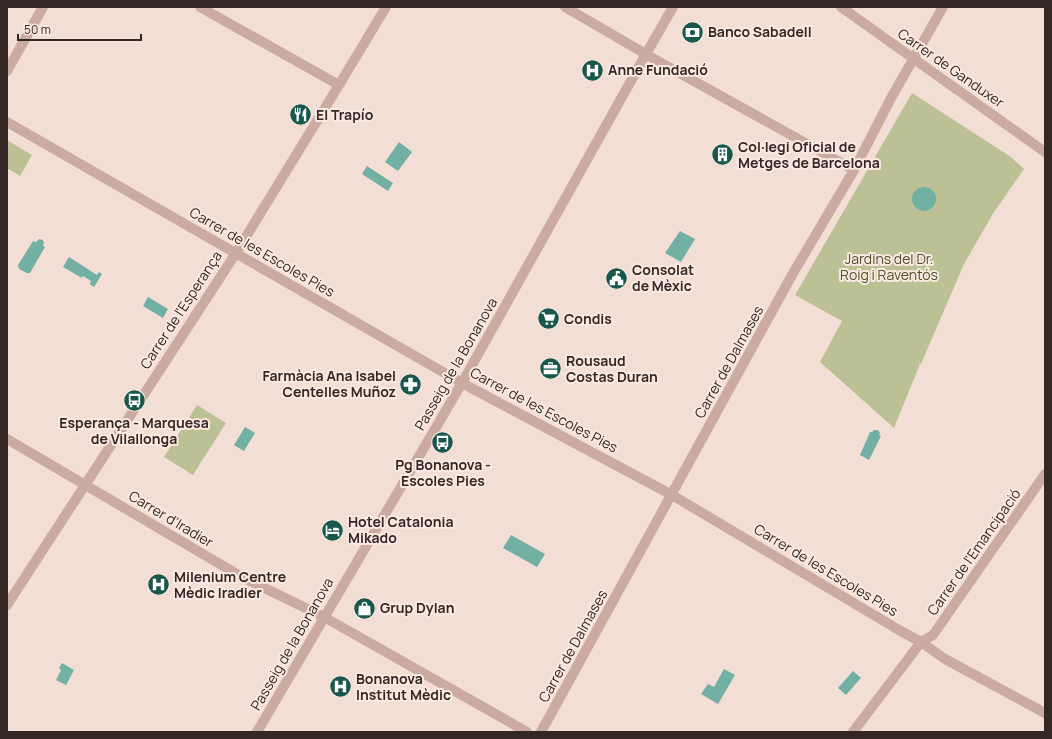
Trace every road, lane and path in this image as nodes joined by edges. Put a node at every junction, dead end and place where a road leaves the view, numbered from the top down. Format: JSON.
{"nodes":[{"id":1,"x":43,"y":7,"type":"edge"},
{"id":2,"x":200,"y":7,"type":"edge"},
{"id":3,"x":386,"y":7,"type":"edge"},
{"id":4,"x":565,"y":7,"type":"edge"},
{"id":5,"x":674,"y":7,"type":"edge"},
{"id":6,"x":841,"y":7,"type":"edge"},
{"id":7,"x":943,"y":7,"type":"edge"},
{"id":8,"x":646,"y":54,"type":"junction"},
{"id":9,"x":914,"y":58,"type":"junction"},
{"id":10,"x":7,"y":71,"type":"edge"},
{"id":11,"x":339,"y":85,"type":"junction"},
{"id":12,"x":7,"y":122,"type":"edge"},
{"id":13,"x":1045,"y":152,"type":"edge"},
{"id":14,"x":854,"y":170,"type":"junction"},
{"id":15,"x":236,"y":253,"type":"junction"},
{"id":16,"x":462,"y":383,"type":"junction"},
{"id":17,"x":7,"y":439,"type":"edge"},
{"id":18,"x":1045,"y":474,"type":"edge"},
{"id":19,"x":85,"y":484,"type":"junction"},
{"id":20,"x":672,"y":495,"type":"junction"},
{"id":21,"x":7,"y":605,"type":"edge"},
{"id":22,"x":324,"y":617,"type":"junction"},
{"id":23,"x":921,"y":642,"type":"junction"},
{"id":24,"x":1045,"y":713,"type":"edge"},
{"id":25,"x":257,"y":732,"type":"edge"},
{"id":26,"x":528,"y":732,"type":"edge"},
{"id":27,"x":541,"y":732,"type":"edge"},
{"id":28,"x":853,"y":732,"type":"edge"}],
"edges":[{"from":1,"to":10,"type":"street"},
{"from":2,"to":11,"type":"street"},
{"from":3,"to":11,"type":"street","name":"Carrer de l'Esperança"},
{"from":4,"to":8,"type":"street"},
{"from":5,"to":8,"type":"street","name":"Passeig de la Bonanova"},
{"from":6,"to":9,"type":"street","name":"Carrer de Ganduxer"},
{"from":7,"to":9,"type":"street","name":"Carrer de Dalmases"},
{"from":8,"to":14,"type":"street"},
{"from":8,"to":16,"type":"street","name":"Passeig de la Bonanova"},
{"from":9,"to":13,"type":"street","name":"Carrer de Ganduxer"},
{"from":9,"to":14,"type":"street","name":"Carrer de Dalmases"},
{"from":11,"to":15,"type":"street","name":"Carrer de l'Esperança"},
{"from":12,"to":15,"type":"street","name":"Carrer de les Escoles Pies"},
{"from":14,"to":20,"type":"street","name":"Carrer de Dalmases"},
{"from":15,"to":16,"type":"street","name":"Carrer de les Escoles Pies"},
{"from":15,"to":19,"type":"street","name":"Carrer de l'Esperança"},
{"from":16,"to":20,"type":"street","name":"Carrer de les Escoles Pies"},
{"from":16,"to":22,"type":"street","name":"Passeig de la Bonanova"},
{"from":17,"to":19,"type":"street","name":"Carrer d'Iradier"},
{"from":18,"to":23,"type":"street","name":"Carrer de l'Emancipació"},
{"from":19,"to":21,"type":"street","name":"Carrer de l'Esperança"},
{"from":19,"to":22,"type":"street","name":"Carrer d'Iradier"},
{"from":20,"to":23,"type":"street","name":"Carrer de les Escoles Pies"},
{"from":20,"to":27,"type":"street","name":"Carrer de Dalmases"},
{"from":22,"to":25,"type":"street","name":"Passeig de la Bonanova"},
{"from":22,"to":26,"type":"street","name":"Carrer d'Iradier"},
{"from":23,"to":24,"type":"street","name":"Carrer de les Escoles Pies"},
{"from":23,"to":28,"type":"street","name":"Carrer de l'Emancipació"}]}
